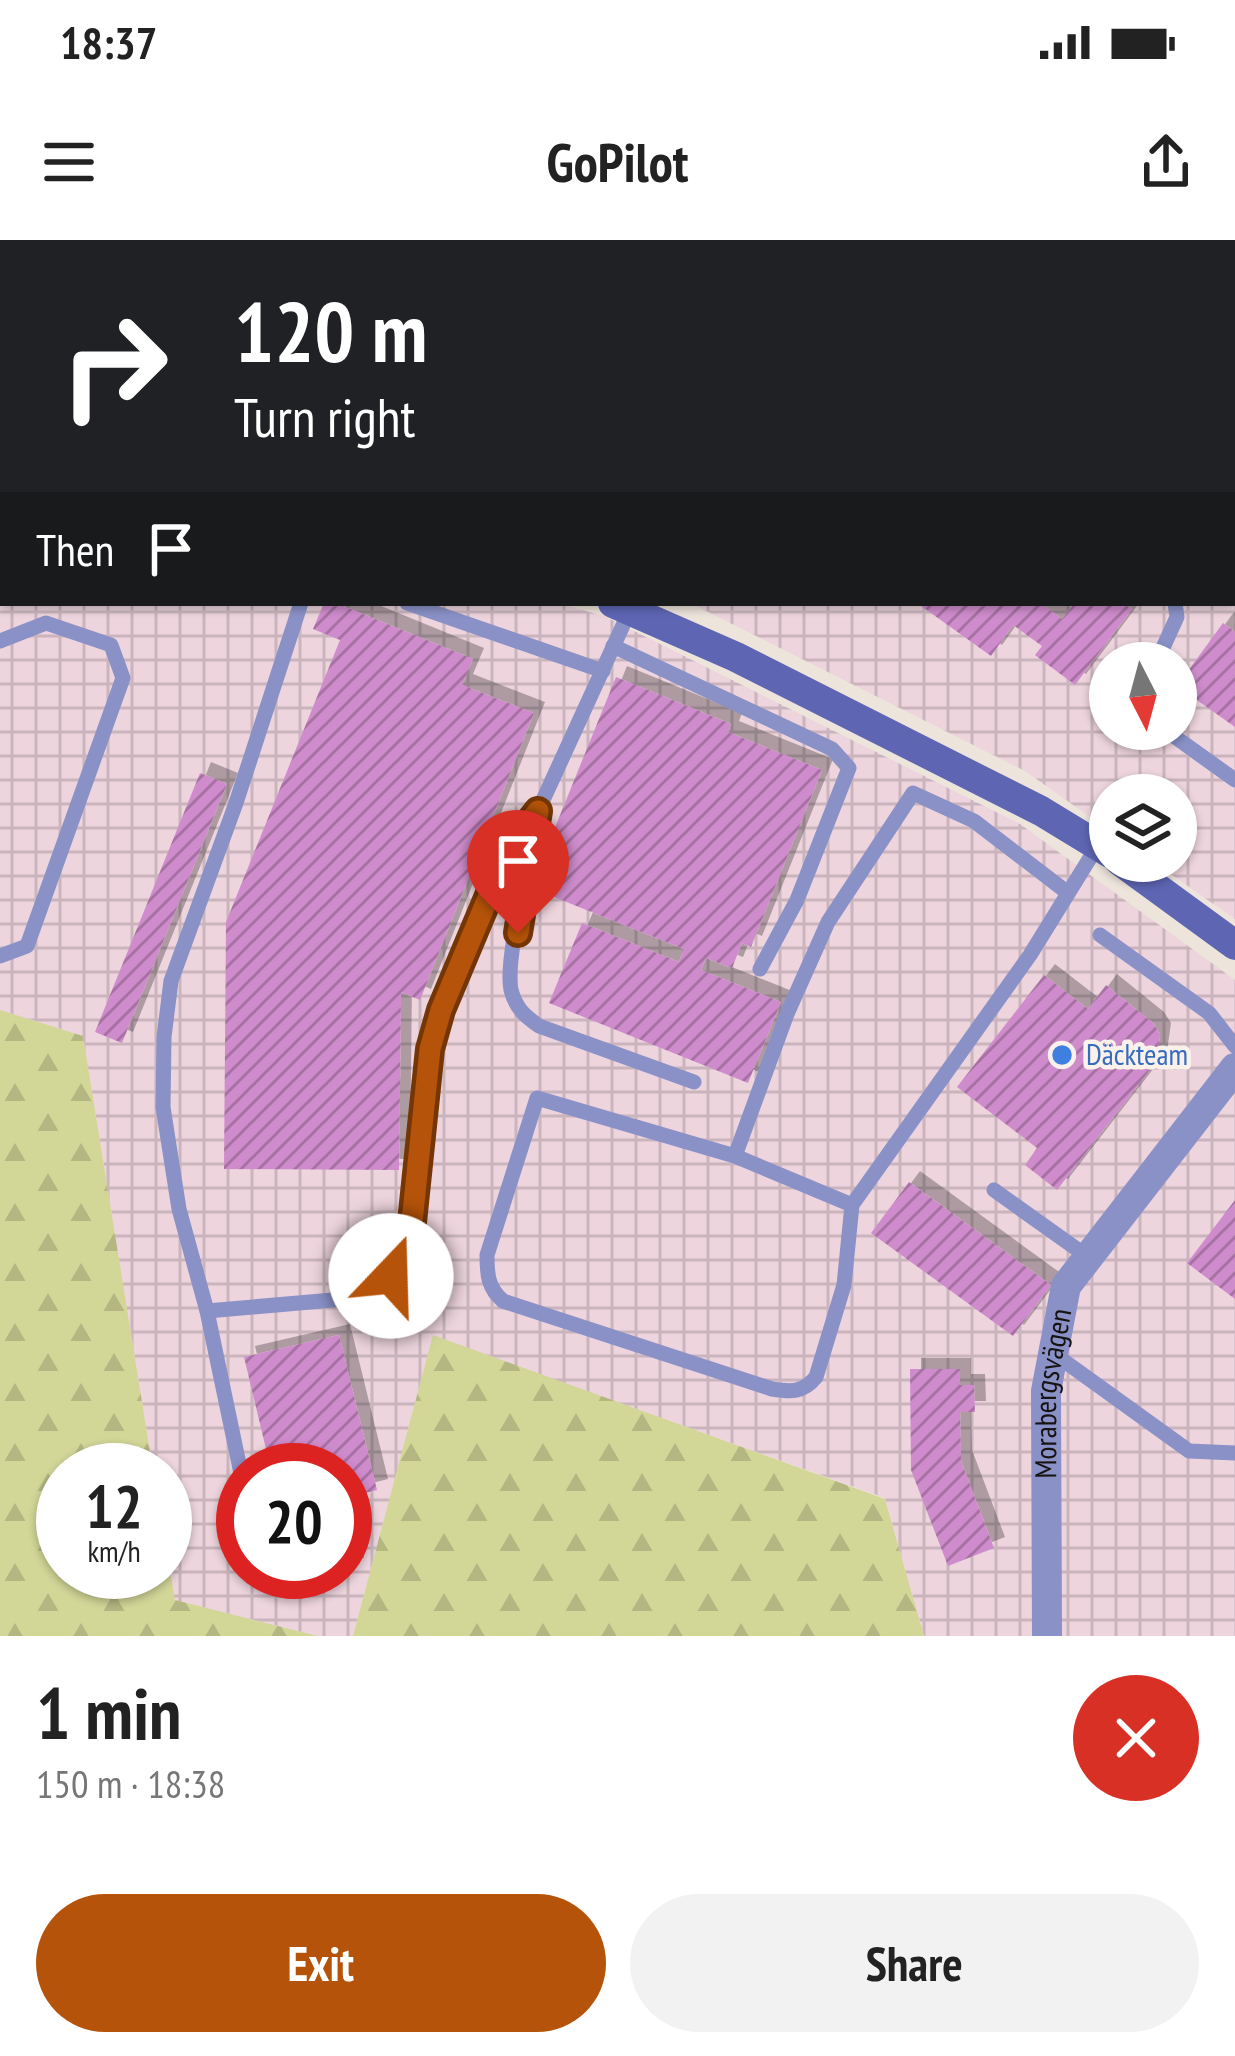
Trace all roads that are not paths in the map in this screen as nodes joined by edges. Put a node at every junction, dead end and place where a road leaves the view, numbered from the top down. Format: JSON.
{"nodes":[{"id":1,"x":300,"y":606,"type":"edge"},
{"id":2,"x":416,"y":606,"type":"edge"},
{"id":3,"x":622,"y":606,"type":"edge"},
{"id":4,"x":1175,"y":606,"type":"edge"},
{"id":5,"x":0,"y":640,"type":"edge"},
{"id":6,"x":1166,"y":642,"type":"edge"},
{"id":7,"x":613,"y":646,"type":"junction"},
{"id":8,"x":602,"y":671,"type":"junction"},
{"id":9,"x":1193,"y":750,"type":"edge"},
{"id":10,"x":1235,"y":780,"type":"edge"},
{"id":11,"x":538,"y":811,"type":"junction"},
{"id":12,"x":1089,"y":841,"type":"edge"},
{"id":13,"x":1089,"y":873,"type":"edge"},
{"id":14,"x":1149,"y":882,"type":"edge"},
{"id":15,"x":1068,"y":893,"type":"junction"},
{"id":16,"x":1100,"y":935,"type":"dead end"},
{"id":17,"x":1235,"y":945,"type":"edge"},
{"id":18,"x":0,"y":956,"type":"edge"},
{"id":19,"x":760,"y":969,"type":"dead end"},
{"id":20,"x":1235,"y":1046,"type":"edge"},
{"id":21,"x":1235,"y":1068,"type":"edge"},
{"id":22,"x":694,"y":1082,"type":"dead end"},
{"id":23,"x":735,"y":1156,"type":"junction"},
{"id":24,"x":994,"y":1190,"type":"dead end"},
{"id":25,"x":852,"y":1205,"type":"junction"},
{"id":26,"x":1088,"y":1257,"type":"junction"},
{"id":27,"x":207,"y":1310,"type":"junction"},
{"id":28,"x":1053,"y":1353,"type":"junction"},
{"id":29,"x":235,"y":1443,"type":"edge"},
{"id":30,"x":1235,"y":1453,"type":"edge"},
{"id":31,"x":1046,"y":1636,"type":"edge"}],
"edges":[{"from":1,"to":27,"type":"lane"},
{"from":2,"to":8,"type":"lane"},
{"from":3,"to":7,"type":"lane"},
{"from":3,"to":12,"type":"street"},
{"from":4,"to":6,"type":"lane"},
{"from":5,"to":18,"type":"lane"},
{"from":7,"to":8,"type":"lane"},
{"from":7,"to":19,"type":"lane"},
{"from":8,"to":11,"type":"lane"},
{"from":9,"to":10,"type":"lane"},
{"from":11,"to":22,"type":"lane"},
{"from":11,"to":27,"type":"lane"},
{"from":13,"to":15,"type":"lane"},
{"from":14,"to":17,"type":"street"},
{"from":15,"to":23,"type":"lane"},
{"from":15,"to":25,"type":"lane"},
{"from":16,"to":20,"type":"lane"},
{"from":21,"to":26,"type":"street","name":"Morabergsvägen"},
{"from":23,"to":25,"type":"lane"},
{"from":23,"to":25,"type":"lane"},
{"from":24,"to":26,"type":"lane"},
{"from":26,"to":28,"type":"street","name":"Morabergsvägen"},
{"from":27,"to":29,"type":"lane"},
{"from":28,"to":30,"type":"lane"},
{"from":28,"to":31,"type":"street","name":"Morabergsvägen"}]}
